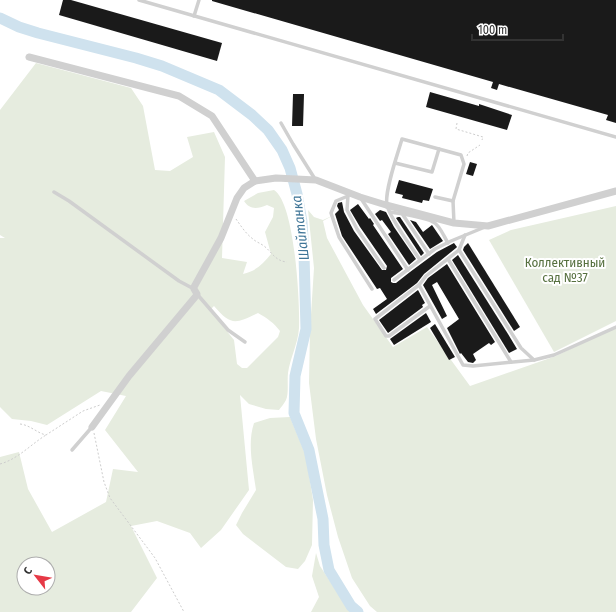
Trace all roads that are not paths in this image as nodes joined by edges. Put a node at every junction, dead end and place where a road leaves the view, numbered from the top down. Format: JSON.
{"nodes":[{"id":1,"x":139,"y":0,"type":"edge"},
{"id":2,"x":199,"y":0,"type":"edge"},
{"id":3,"x":194,"y":16,"type":"junction"},
{"id":4,"x":29,"y":57,"type":"dead end"},
{"id":5,"x":281,"y":123,"type":"dead end"},
{"id":6,"x":616,"y":137,"type":"edge"},
{"id":7,"x":438,"y":149,"type":"junction"},
{"id":8,"x":396,"y":162,"type":"junction"},
{"id":9,"x":316,"y":180,"type":"junction"},
{"id":10,"x":255,"y":181,"type":"junction"},
{"id":11,"x":616,"y":191,"type":"edge"},
{"id":12,"x":54,"y":192,"type":"dead end"},
{"id":13,"x":348,"y":194,"type":"junction"},
{"id":14,"x":360,"y":196,"type":"junction"},
{"id":15,"x":434,"y":197,"type":"dead end"},
{"id":16,"x":453,"y":201,"type":"junction"},
{"id":17,"x":386,"y":205,"type":"junction"},
{"id":18,"x":390,"y":212,"type":"junction"},
{"id":19,"x":403,"y":215,"type":"junction"},
{"id":20,"x":454,"y":223,"type":"junction"},
{"id":21,"x":488,"y":226,"type":"junction"},
{"id":22,"x":465,"y":235,"type":"junction"},
{"id":23,"x":448,"y":243,"type":"junction"},
{"id":24,"x":459,"y":250,"type":"junction"},
{"id":25,"x":429,"y":254,"type":"junction"},
{"id":26,"x":448,"y":259,"type":"junction"},
{"id":27,"x":420,"y":260,"type":"junction"},
{"id":28,"x":384,"y":268,"type":"dead end"},
{"id":29,"x":408,"y":270,"type":"junction"},
{"id":30,"x":394,"y":280,"type":"dead end"},
{"id":31,"x":419,"y":285,"type":"junction"},
{"id":32,"x":372,"y":289,"type":"dead end"},
{"id":33,"x":195,"y":291,"type":"junction"},
{"id":34,"x":430,"y":306,"type":"junction"},
{"id":35,"x":616,"y":327,"type":"edge"},
{"id":36,"x":245,"y":342,"type":"dead end"},
{"id":37,"x":534,"y":360,"type":"junction"},
{"id":38,"x":511,"y":362,"type":"junction"},
{"id":39,"x":92,"y":427,"type":"joint"},
{"id":40,"x":72,"y":450,"type":"dead end"}],
"edges":[{"from":1,"to":3,"type":"lane"},
{"from":2,"to":3,"type":"lane"},
{"from":3,"to":6,"type":"lane"},
{"from":4,"to":10,"type":"street"},
{"from":5,"to":9,"type":"lane"},
{"from":7,"to":8,"type":"lane"},
{"from":7,"to":8,"type":"lane"},
{"from":7,"to":16,"type":"lane"},
{"from":8,"to":17,"type":"lane"},
{"from":9,"to":10,"type":"street"},
{"from":9,"to":13,"type":"street"},
{"from":10,"to":33,"type":"street"},
{"from":11,"to":21,"type":"street"},
{"from":12,"to":33,"type":"lane"},
{"from":13,"to":14,"type":"street"},
{"from":13,"to":28,"type":"lane"},
{"from":13,"to":32,"type":"lane"},
{"from":14,"to":17,"type":"street"},
{"from":14,"to":29,"type":"lane"},
{"from":15,"to":16,"type":"lane"},
{"from":16,"to":20,"type":"lane"},
{"from":17,"to":18,"type":"lane"},
{"from":17,"to":20,"type":"street"},
{"from":18,"to":19,"type":"lane"},
{"from":18,"to":27,"type":"lane"},
{"from":19,"to":23,"type":"lane"},
{"from":19,"to":25,"type":"lane"},
{"from":20,"to":21,"type":"street"},
{"from":21,"to":22,"type":"lane"},
{"from":22,"to":23,"type":"lane"},
{"from":22,"to":24,"type":"lane"},
{"from":23,"to":25,"type":"lane"},
{"from":24,"to":26,"type":"lane"},
{"from":24,"to":37,"type":"lane"},
{"from":25,"to":27,"type":"lane"},
{"from":26,"to":31,"type":"lane"},
{"from":26,"to":38,"type":"lane"},
{"from":27,"to":29,"type":"lane"},
{"from":29,"to":30,"type":"lane"},
{"from":31,"to":34,"type":"lane"},
{"from":31,"to":34,"type":"lane"},
{"from":33,"to":36,"type":"lane"},
{"from":33,"to":39,"type":"street"},
{"from":34,"to":38,"type":"lane"},
{"from":35,"to":37,"type":"lane"},
{"from":37,"to":38,"type":"lane"},
{"from":39,"to":40,"type":"lane"}]}
